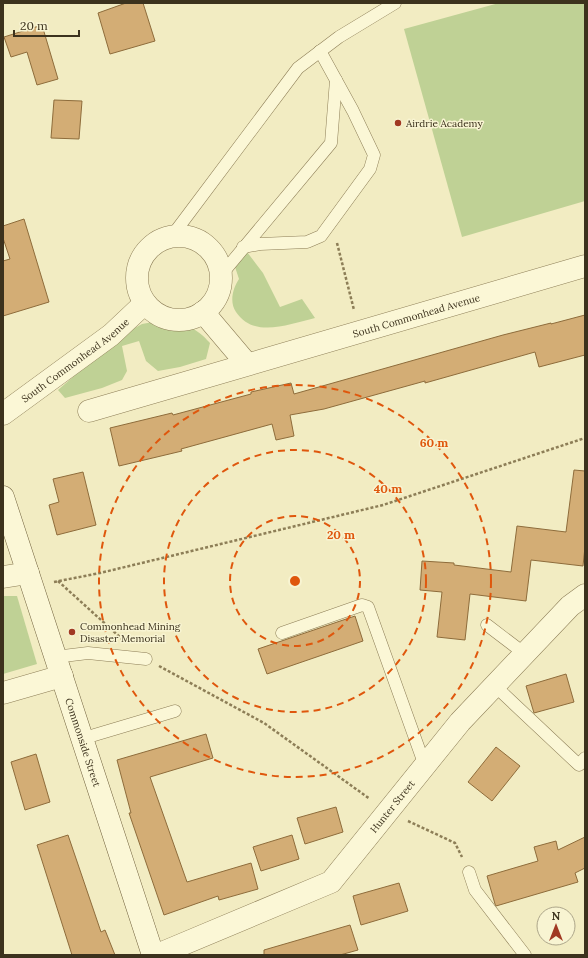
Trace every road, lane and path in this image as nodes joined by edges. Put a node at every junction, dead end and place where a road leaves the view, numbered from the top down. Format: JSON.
{"nodes":[{"id":1,"x":395,"y":3,"type":"edge"},
{"id":2,"x":320,"y":51,"type":"junction"},
{"id":3,"x":336,"y":80,"type":"junction"},
{"id":4,"x":332,"y":221,"type":"junction"},
{"id":5,"x":172,"y":236,"type":"junction"},
{"id":6,"x":243,"y":247,"type":"junction"},
{"id":7,"x":585,"y":266,"type":"edge"},
{"id":8,"x":221,"y":275,"type":"junction"},
{"id":9,"x":145,"y":303,"type":"junction"},
{"id":10,"x":354,"y":311,"type":"dead end"},
{"id":11,"x":203,"y":312,"type":"junction"},
{"id":12,"x":247,"y":364,"type":"junction"},
{"id":13,"x":89,"y":411,"type":"dead end"},
{"id":14,"x":3,"y":414,"type":"edge"},
{"id":15,"x":585,"y":438,"type":"edge"},
{"id":16,"x":3,"y":497,"type":"edge"},
{"id":17,"x":3,"y":577,"type":"edge"},
{"id":18,"x":30,"y":579,"type":"junction"},
{"id":19,"x":58,"y":581,"type":"junction"},
{"id":20,"x":585,"y":595,"type":"edge"},
{"id":21,"x":487,"y":625,"type":"dead end"},
{"id":22,"x":282,"y":633,"type":"dead end"},
{"id":23,"x":525,"y":654,"type":"junction"},
{"id":24,"x":146,"y":659,"type":"junction"},
{"id":25,"x":59,"y":666,"type":"junction"},
{"id":26,"x":495,"y":686,"type":"junction"},
{"id":27,"x":3,"y":693,"type":"edge"},
{"id":28,"x":175,"y":711,"type":"dead end"},
{"id":29,"x":81,"y":739,"type":"junction"},
{"id":30,"x":585,"y":758,"type":"edge"},
{"id":31,"x":425,"y":766,"type":"junction"},
{"id":32,"x":388,"y":812,"type":"junction"},
{"id":33,"x":469,"y":872,"type":"joint"},
{"id":34,"x":153,"y":955,"type":"edge"},
{"id":35,"x":157,"y":955,"type":"edge"},
{"id":36,"x":525,"y":955,"type":"edge"}],
"edges":[{"from":1,"to":2,"type":"lane"},
{"from":2,"to":3,"type":"lane"},
{"from":2,"to":5,"type":"lane"},
{"from":3,"to":4,"type":"lane"},
{"from":3,"to":6,"type":"lane"},
{"from":4,"to":6,"type":"lane"},
{"from":4,"to":10,"type":"path"},
{"from":5,"to":8,"type":"street"},
{"from":5,"to":9,"type":"street"},
{"from":6,"to":8,"type":"lane"},
{"from":7,"to":12,"type":"street","name":"South Commonhead Avenue"},
{"from":8,"to":11,"type":"street"},
{"from":9,"to":11,"type":"street"},
{"from":9,"to":14,"type":"street","name":"South Commonhead Avenue"},
{"from":11,"to":12,"type":"street"},
{"from":12,"to":13,"type":"street","name":"South Commonhead Avenue"},
{"from":15,"to":19,"type":"path"},
{"from":16,"to":18,"type":"street","name":"Commonside Street"},
{"from":17,"to":18,"type":"street"},
{"from":18,"to":19,"type":"path"},
{"from":18,"to":25,"type":"street","name":"Commonside Street"},
{"from":19,"to":24,"type":"path"},
{"from":20,"to":23,"type":"street","name":"Hunter Street"},
{"from":21,"to":23,"type":"lane"},
{"from":22,"to":31,"type":"lane"},
{"from":23,"to":26,"type":"street","name":"Hunter Street"},
{"from":24,"to":25,"type":"lane"},
{"from":24,"to":32,"type":"path"},
{"from":25,"to":27,"type":"street"},
{"from":25,"to":29,"type":"street","name":"Commonside Street"},
{"from":26,"to":30,"type":"lane"},
{"from":26,"to":31,"type":"street","name":"Hunter Street"},
{"from":28,"to":29,"type":"lane"},
{"from":29,"to":34,"type":"street","name":"Commonside Street"},
{"from":31,"to":32,"type":"street","name":"Hunter Street"},
{"from":32,"to":33,"type":"path"},
{"from":32,"to":35,"type":"street","name":"Hunter Street"},
{"from":33,"to":36,"type":"lane"}]}
